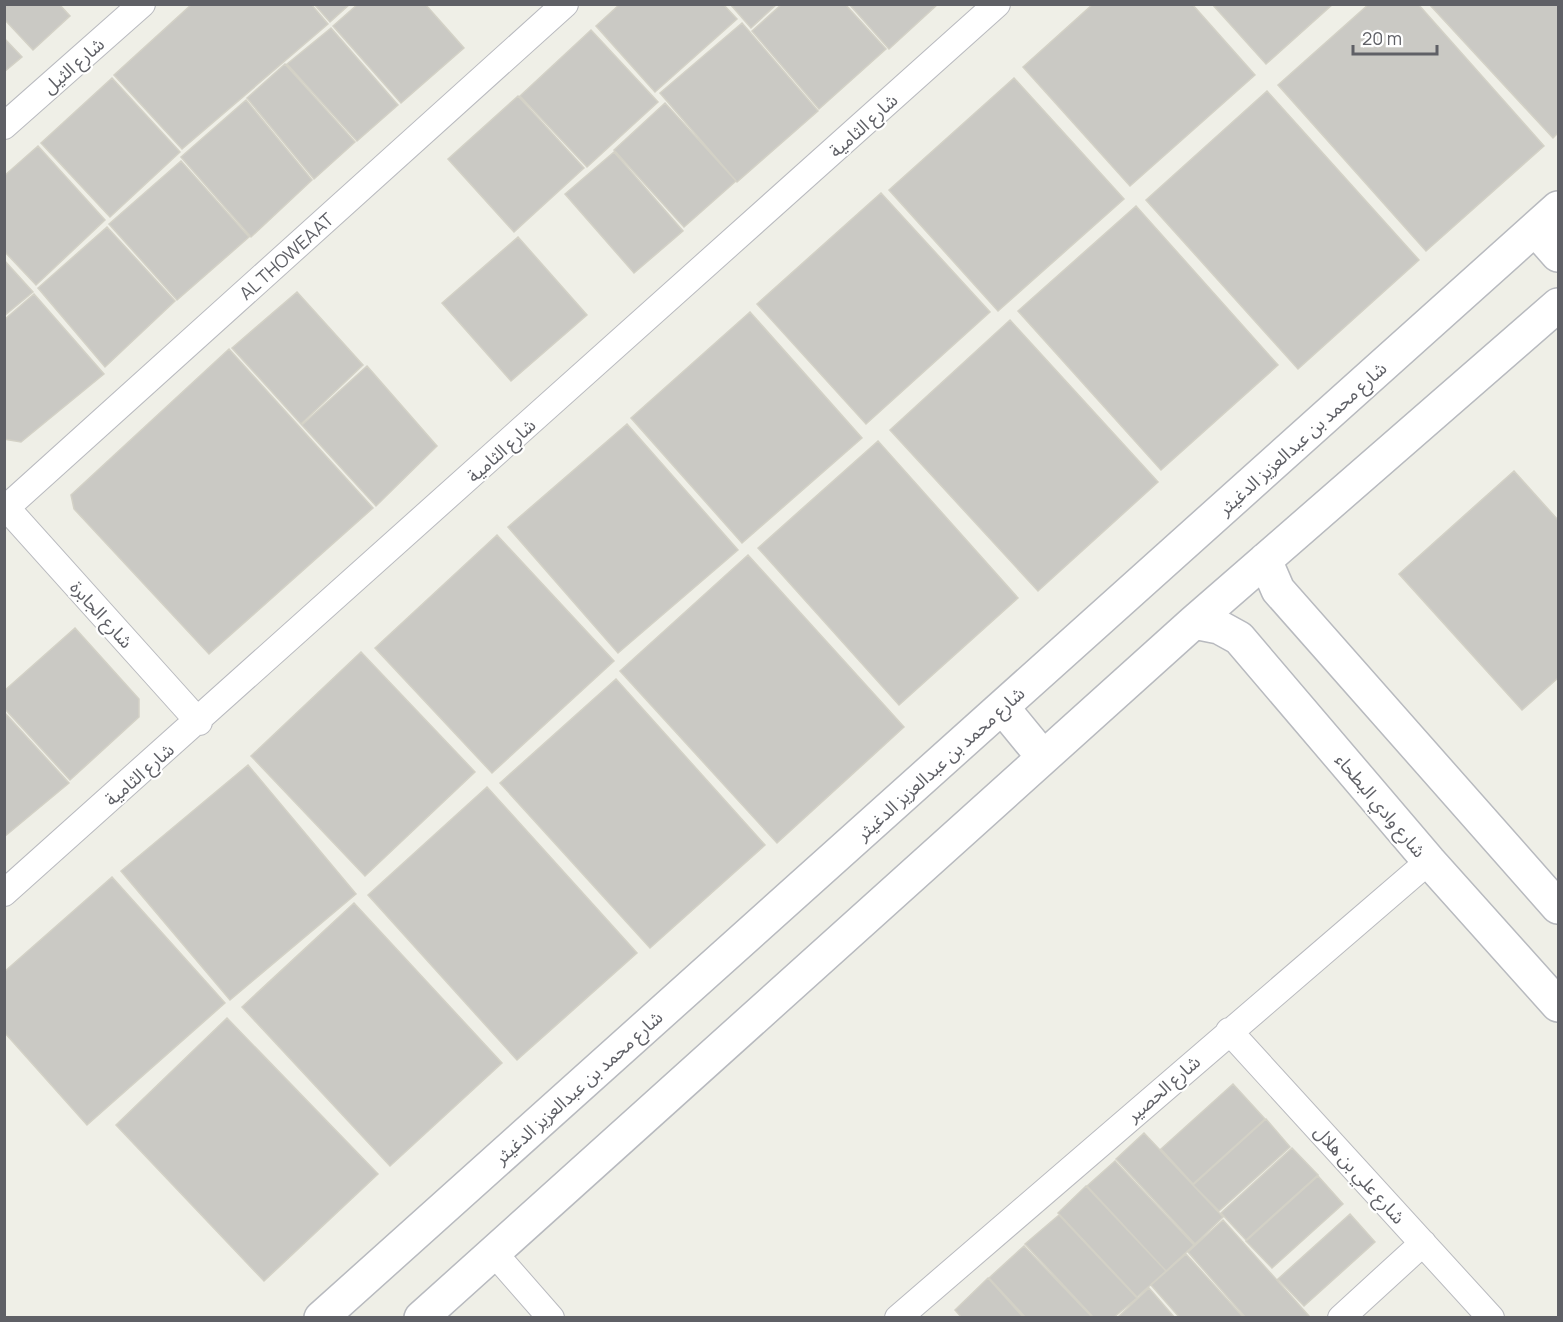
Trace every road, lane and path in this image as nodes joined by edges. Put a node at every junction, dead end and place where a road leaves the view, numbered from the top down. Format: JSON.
{"nodes":[{"id":1,"x":142,"y":4,"type":"edge"},
{"id":2,"x":565,"y":4,"type":"edge"},
{"id":3,"x":997,"y":4,"type":"edge"},
{"id":4,"x":4,"y":126,"type":"edge"},
{"id":5,"x":1547,"y":218,"type":"edge"},
{"id":6,"x":1558,"y":255,"type":"edge"},
{"id":7,"x":1558,"y":305,"type":"edge"},
{"id":8,"x":5,"y":507,"type":"edge"},
{"id":9,"x":1265,"y":560,"type":"junction"},
{"id":10,"x":1194,"y":622,"type":"junction"},
{"id":11,"x":1002,"y":707,"type":"junction"},
{"id":12,"x":199,"y":722,"type":"junction"},
{"id":13,"x":1044,"y":757,"type":"junction"},
{"id":14,"x":1429,"y":861,"type":"junction"},
{"id":15,"x":4,"y":893,"type":"edge"},
{"id":16,"x":1558,"y":907,"type":"edge"},
{"id":17,"x":1558,"y":1005,"type":"edge"},
{"id":18,"x":1229,"y":1031,"type":"junction"},
{"id":19,"x":1423,"y":1243,"type":"junction"},
{"id":20,"x":494,"y":1253,"type":"junction"},
{"id":21,"x":321,"y":1317,"type":"edge"},
{"id":22,"x":421,"y":1317,"type":"edge"},
{"id":23,"x":551,"y":1317,"type":"edge"},
{"id":24,"x":898,"y":1317,"type":"edge"},
{"id":25,"x":1341,"y":1317,"type":"edge"},
{"id":26,"x":1491,"y":1317,"type":"edge"}],
"edges":[{"from":1,"to":4,"type":"street","name":"شارع الثيل"},
{"from":2,"to":8,"type":"street","name":"AL THOWEAAT"},
{"from":3,"to":12,"type":"street","name":"شارع الثامية"},
{"from":5,"to":6,"type":"street"},
{"from":5,"to":11,"type":"street","name":"شارع محمد بن عبدالعزيز الدغيثر"},
{"from":7,"to":9,"type":"street"},
{"from":8,"to":12,"type":"street","name":"شارع الجابرة"},
{"from":9,"to":10,"type":"street"},
{"from":9,"to":16,"type":"street"},
{"from":10,"to":13,"type":"street"},
{"from":10,"to":14,"type":"street","name":"شارع وادي البطحاء"},
{"from":11,"to":13,"type":"street"},
{"from":11,"to":21,"type":"street","name":"شارع محمد بن عبدالعزيز الدغيثر"},
{"from":12,"to":15,"type":"street","name":"شارع الثامية"},
{"from":13,"to":20,"type":"street"},
{"from":14,"to":17,"type":"street","name":"شارع وادي البطحاء"},
{"from":14,"to":18,"type":"street","name":"شارع الحصير"},
{"from":18,"to":19,"type":"street","name":"شارع علي بن هلال"},
{"from":18,"to":24,"type":"street","name":"شارع الحصير"},
{"from":19,"to":25,"type":"street"},
{"from":19,"to":26,"type":"street","name":"شارع علي بن هلال"},
{"from":20,"to":22,"type":"street"},
{"from":20,"to":23,"type":"street"}]}
